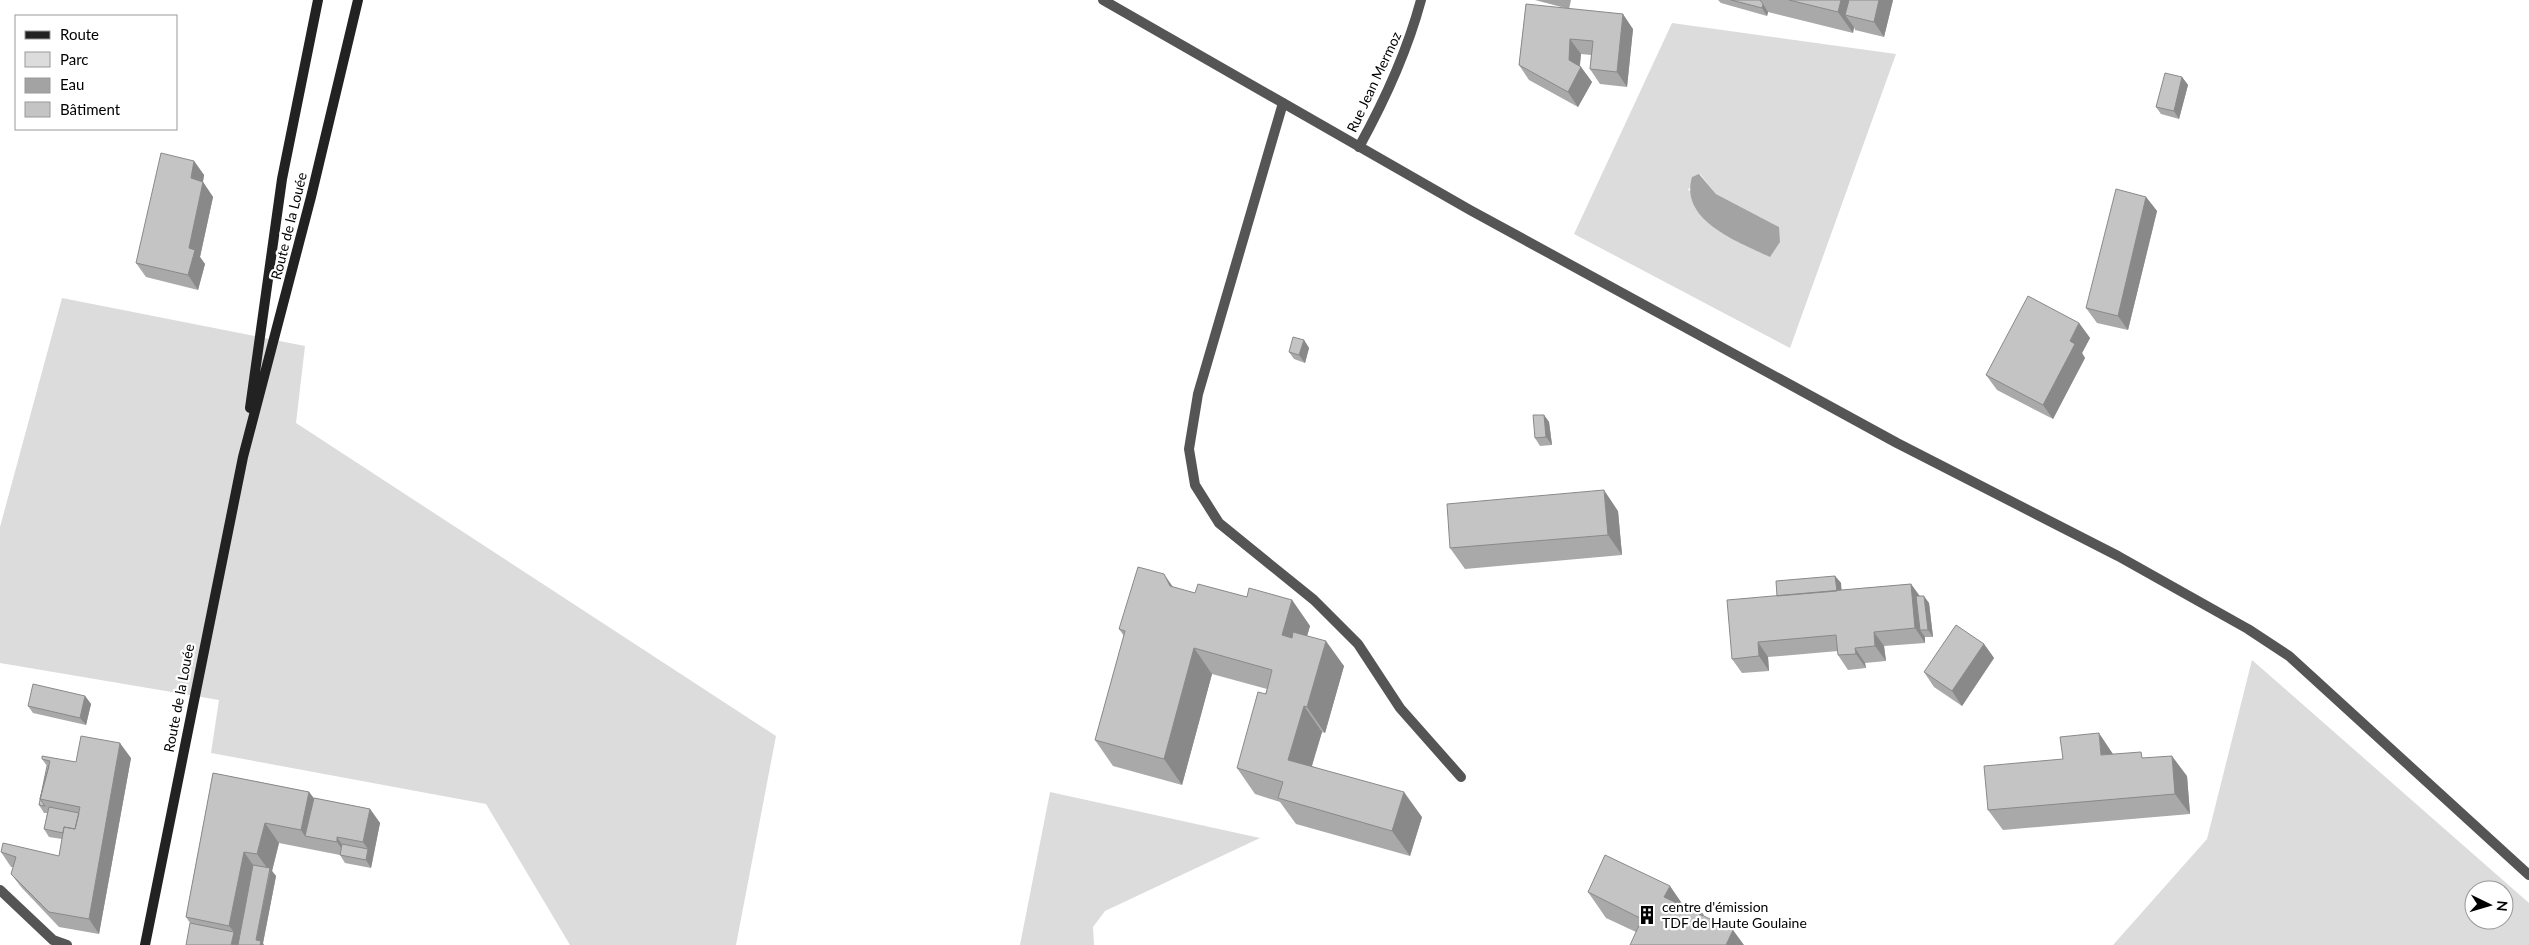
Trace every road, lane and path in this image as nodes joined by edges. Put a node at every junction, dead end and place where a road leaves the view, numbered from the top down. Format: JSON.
{"nodes":[{"id":1,"x":318,"y":0,"type":"edge"},
{"id":2,"x":358,"y":0,"type":"edge"},
{"id":3,"x":1103,"y":0,"type":"edge"},
{"id":4,"x":1421,"y":0,"type":"edge"},
{"id":5,"x":1283,"y":103,"type":"junction"},
{"id":6,"x":1358,"y":147,"type":"junction"},
{"id":7,"x":243,"y":457,"type":"junction"},
{"id":8,"x":1461,"y":777,"type":"dead end"},
{"id":9,"x":2529,"y":875,"type":"edge"},
{"id":10,"x":0,"y":890,"type":"edge"},
{"id":11,"x":67,"y":945,"type":"edge"},
{"id":12,"x":145,"y":945,"type":"edge"}],
"edges":[{"from":1,"to":7,"type":"main road","name":"Route de la Louée"},
{"from":2,"to":7,"type":"main road","name":"Route de la Louée"},
{"from":3,"to":5,"type":"street"},
{"from":4,"to":6,"type":"street","name":"Rue Jean Mermoz"},
{"from":5,"to":6,"type":"street"},
{"from":5,"to":8,"type":"street"},
{"from":6,"to":9,"type":"street"},
{"from":7,"to":12,"type":"main road","name":"Route de la Louée"},
{"from":10,"to":11,"type":"street"}]}
